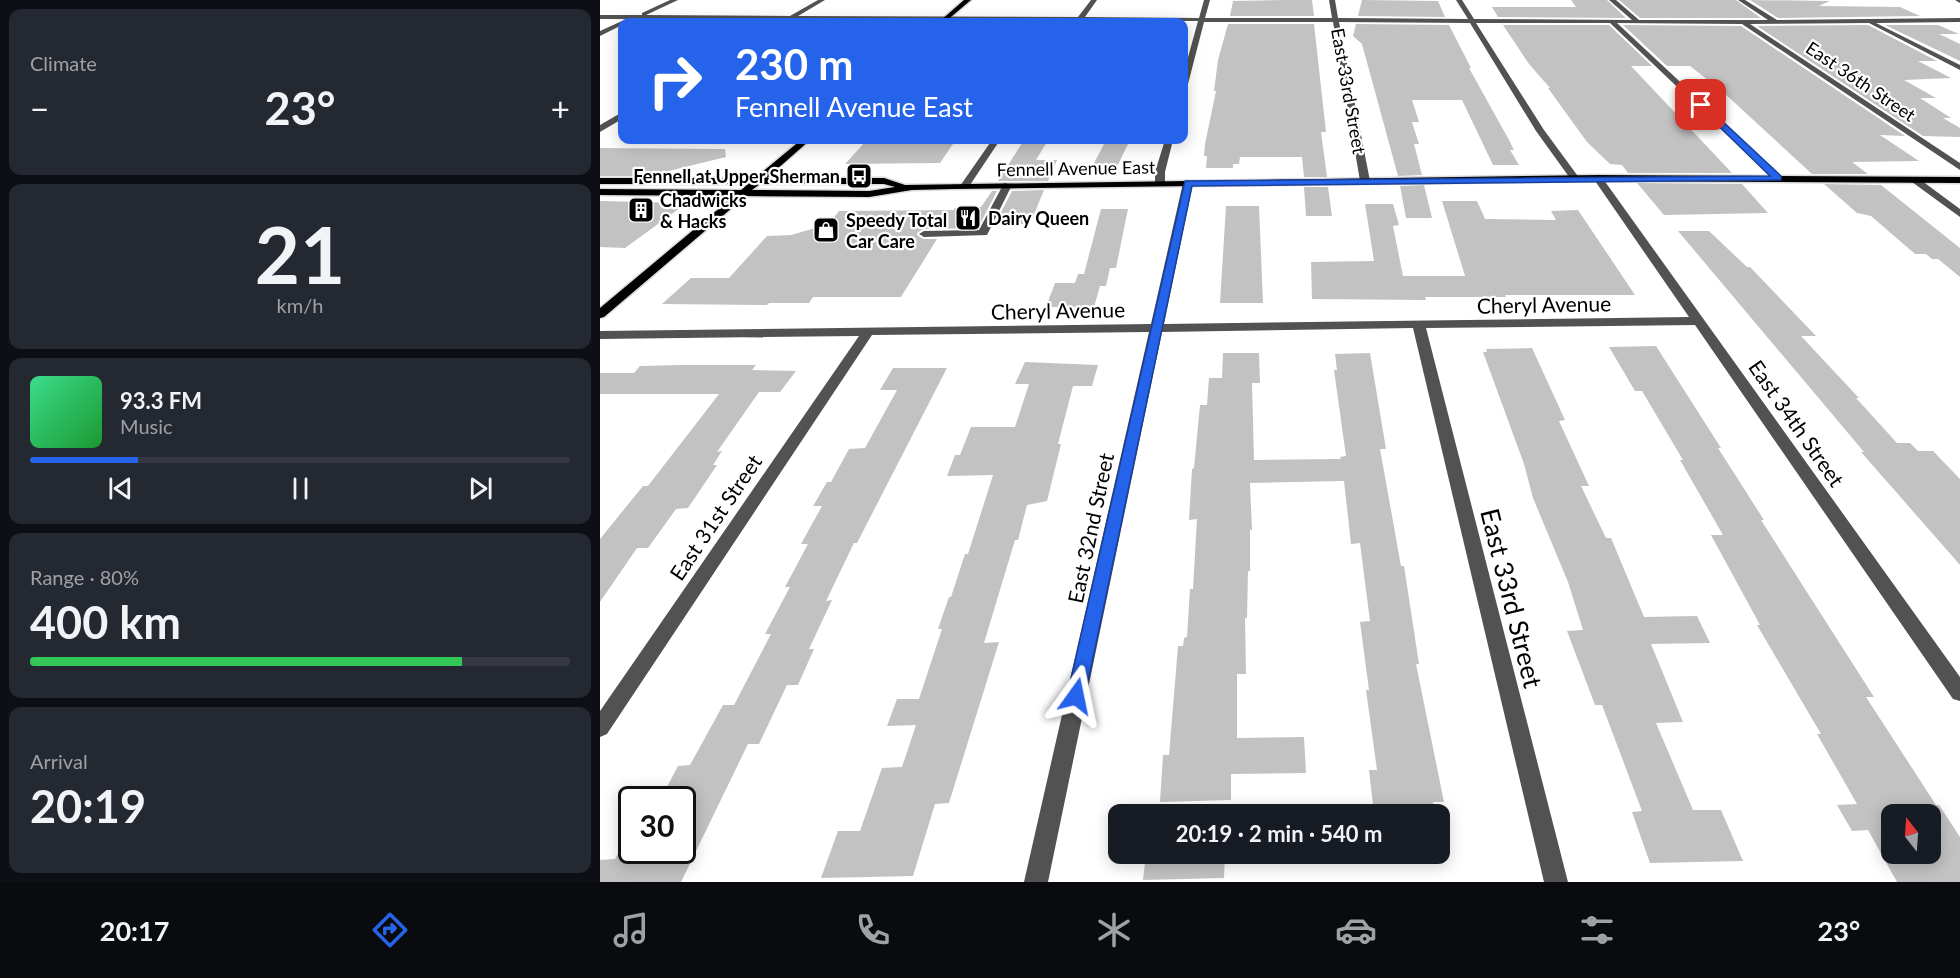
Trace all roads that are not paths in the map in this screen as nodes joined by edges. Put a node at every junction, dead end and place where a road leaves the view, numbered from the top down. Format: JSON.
{"nodes":[{"id":1,"x":675,"y":0,"type":"edge"},
{"id":2,"x":822,"y":0,"type":"edge"},
{"id":3,"x":968,"y":0,"type":"edge"},
{"id":4,"x":1094,"y":0,"type":"edge"},
{"id":5,"x":1207,"y":0,"type":"edge"},
{"id":6,"x":1332,"y":0,"type":"edge"},
{"id":7,"x":1459,"y":0,"type":"edge"},
{"id":8,"x":1612,"y":0,"type":"edge"},
{"id":9,"x":1741,"y":0,"type":"edge"},
{"id":10,"x":600,"y":17,"type":"edge"},
{"id":11,"x":637,"y":17,"type":"junction"},
{"id":12,"x":792,"y":18,"type":"joint"},
{"id":13,"x":946,"y":18,"type":"edge"},
{"id":14,"x":1081,"y":18,"type":"edge"},
{"id":15,"x":1188,"y":19,"type":"edge"},
{"id":16,"x":1201,"y":19,"type":"junction"},
{"id":17,"x":1336,"y":20,"type":"junction"},
{"id":18,"x":1472,"y":20,"type":"junction"},
{"id":19,"x":1960,"y":20,"type":"edge"},
{"id":20,"x":1611,"y":21,"type":"junction"},
{"id":21,"x":1637,"y":21,"type":"junction"},
{"id":22,"x":1743,"y":22,"type":"junction"},
{"id":23,"x":1776,"y":22,"type":"junction"},
{"id":24,"x":1870,"y":22,"type":"junction"},
{"id":25,"x":618,"y":25,"type":"edge"},
{"id":26,"x":600,"y":34,"type":"edge"},
{"id":27,"x":1960,"y":68,"type":"edge"},
{"id":28,"x":1188,"y":69,"type":"edge"},
{"id":29,"x":618,"y":118,"type":"edge"},
{"id":30,"x":600,"y":129,"type":"edge"},
{"id":31,"x":801,"y":144,"type":"edge"},
{"id":32,"x":993,"y":144,"type":"edge"},
{"id":33,"x":1168,"y":144,"type":"edge"},
{"id":34,"x":1960,"y":167,"type":"edge"},
{"id":35,"x":1599,"y":178,"type":"junction"},
{"id":36,"x":1778,"y":178,"type":"junction"},
{"id":37,"x":1575,"y":179,"type":"junction"},
{"id":38,"x":1915,"y":180,"type":"junction"},
{"id":39,"x":1960,"y":180,"type":"edge"},
{"id":40,"x":600,"y":181,"type":"edge"},
{"id":41,"x":758,"y":181,"type":"junction"},
{"id":42,"x":1365,"y":181,"type":"junction"},
{"id":43,"x":1160,"y":183,"type":"junction"},
{"id":44,"x":1188,"y":183,"type":"junction"},
{"id":45,"x":1007,"y":185,"type":"junction"},
{"id":46,"x":965,"y":186,"type":"junction"},
{"id":47,"x":912,"y":187,"type":"junction"},
{"id":48,"x":600,"y":192,"type":"edge"},
{"id":49,"x":742,"y":194,"type":"junction"},
{"id":50,"x":1960,"y":214,"type":"edge"},
{"id":51,"x":924,"y":234,"type":"dead end"},
{"id":52,"x":600,"y":314,"type":"edge"},
{"id":53,"x":1697,"y":321,"type":"junction"},
{"id":54,"x":1419,"y":326,"type":"junction"},
{"id":55,"x":1156,"y":328,"type":"junction"},
{"id":56,"x":868,"y":332,"type":"junction"},
{"id":57,"x":600,"y":335,"type":"edge"},
{"id":58,"x":1960,"y":693,"type":"edge"},
{"id":59,"x":600,"y":728,"type":"edge"},
{"id":60,"x":1036,"y":882,"type":"edge"},
{"id":61,"x":1556,"y":882,"type":"edge"}],
"edges":[{"from":1,"to":11,"type":"street"},
{"from":2,"to":12,"type":"street"},
{"from":3,"to":13,"type":"main road"},
{"from":4,"to":14,"type":"street"},
{"from":5,"to":16,"type":"street"},
{"from":6,"to":17,"type":"street","name":"East 33rd Street"},
{"from":7,"to":18,"type":"street"},
{"from":8,"to":21,"type":"street"},
{"from":9,"to":23,"type":"street"},
{"from":10,"to":11,"type":"street"},
{"from":11,"to":12,"type":"street"},
{"from":15,"to":16,"type":"street"},
{"from":16,"to":17,"type":"street"},
{"from":16,"to":28,"type":"street"},
{"from":17,"to":18,"type":"street"},
{"from":17,"to":42,"type":"street","name":"East 33rd Street"},
{"from":18,"to":20,"type":"street"},
{"from":18,"to":37,"type":"street"},
{"from":19,"to":24,"type":"street"},
{"from":20,"to":21,"type":"street"},
{"from":20,"to":36,"type":"street"},
{"from":21,"to":22,"type":"street"},
{"from":22,"to":23,"type":"street"},
{"from":22,"to":34,"type":"street","name":"East 36th Street"},
{"from":23,"to":24,"type":"street"},
{"from":24,"to":27,"type":"street"},
{"from":25,"to":26,"type":"street"},
{"from":29,"to":30,"type":"street"},
{"from":31,"to":41,"type":"main road"},
{"from":32,"to":46,"type":"street"},
{"from":33,"to":43,"type":"street"},
{"from":35,"to":36,"type":"main road","name":"Fennell Avenue East"},
{"from":35,"to":37,"type":"main road","name":"Fennell Avenue East"},
{"from":35,"to":53,"type":"street","name":"East 34th Street"},
{"from":36,"to":38,"type":"main road","name":"Fennell Avenue East"},
{"from":37,"to":42,"type":"main road","name":"Fennell Avenue East"},
{"from":38,"to":39,"type":"main road","name":"Fennell Avenue East"},
{"from":38,"to":50,"type":"street"},
{"from":40,"to":41,"type":"main road","name":"Fennell Avenue East"},
{"from":41,"to":47,"type":"main road","name":"Fennell Avenue East"},
{"from":41,"to":49,"type":"main road"},
{"from":42,"to":44,"type":"main road","name":"Fennell Avenue East"},
{"from":43,"to":44,"type":"main road","name":"Fennell Avenue East"},
{"from":43,"to":45,"type":"main road","name":"Fennell Avenue East"},
{"from":44,"to":55,"type":"street","name":"East 32nd Street"},
{"from":45,"to":46,"type":"main road","name":"Fennell Avenue East"},
{"from":45,"to":51,"type":"street"},
{"from":46,"to":47,"type":"main road","name":"Fennell Avenue East"},
{"from":47,"to":49,"type":"main road","name":"Fennell Avenue East"},
{"from":48,"to":49,"type":"main road","name":"Fennell Avenue East"},
{"from":49,"to":52,"type":"main road"},
{"from":53,"to":54,"type":"street","name":"Cheryl Avenue"},
{"from":53,"to":58,"type":"street","name":"East 34th Street"},
{"from":54,"to":55,"type":"street","name":"Cheryl Avenue"},
{"from":54,"to":61,"type":"street","name":"East 33rd Street"},
{"from":55,"to":56,"type":"street","name":"Cheryl Avenue"},
{"from":55,"to":60,"type":"street","name":"East 32nd Street"},
{"from":56,"to":57,"type":"street","name":"Cheryl Avenue"},
{"from":56,"to":59,"type":"street","name":"East 31st Street"}]}
